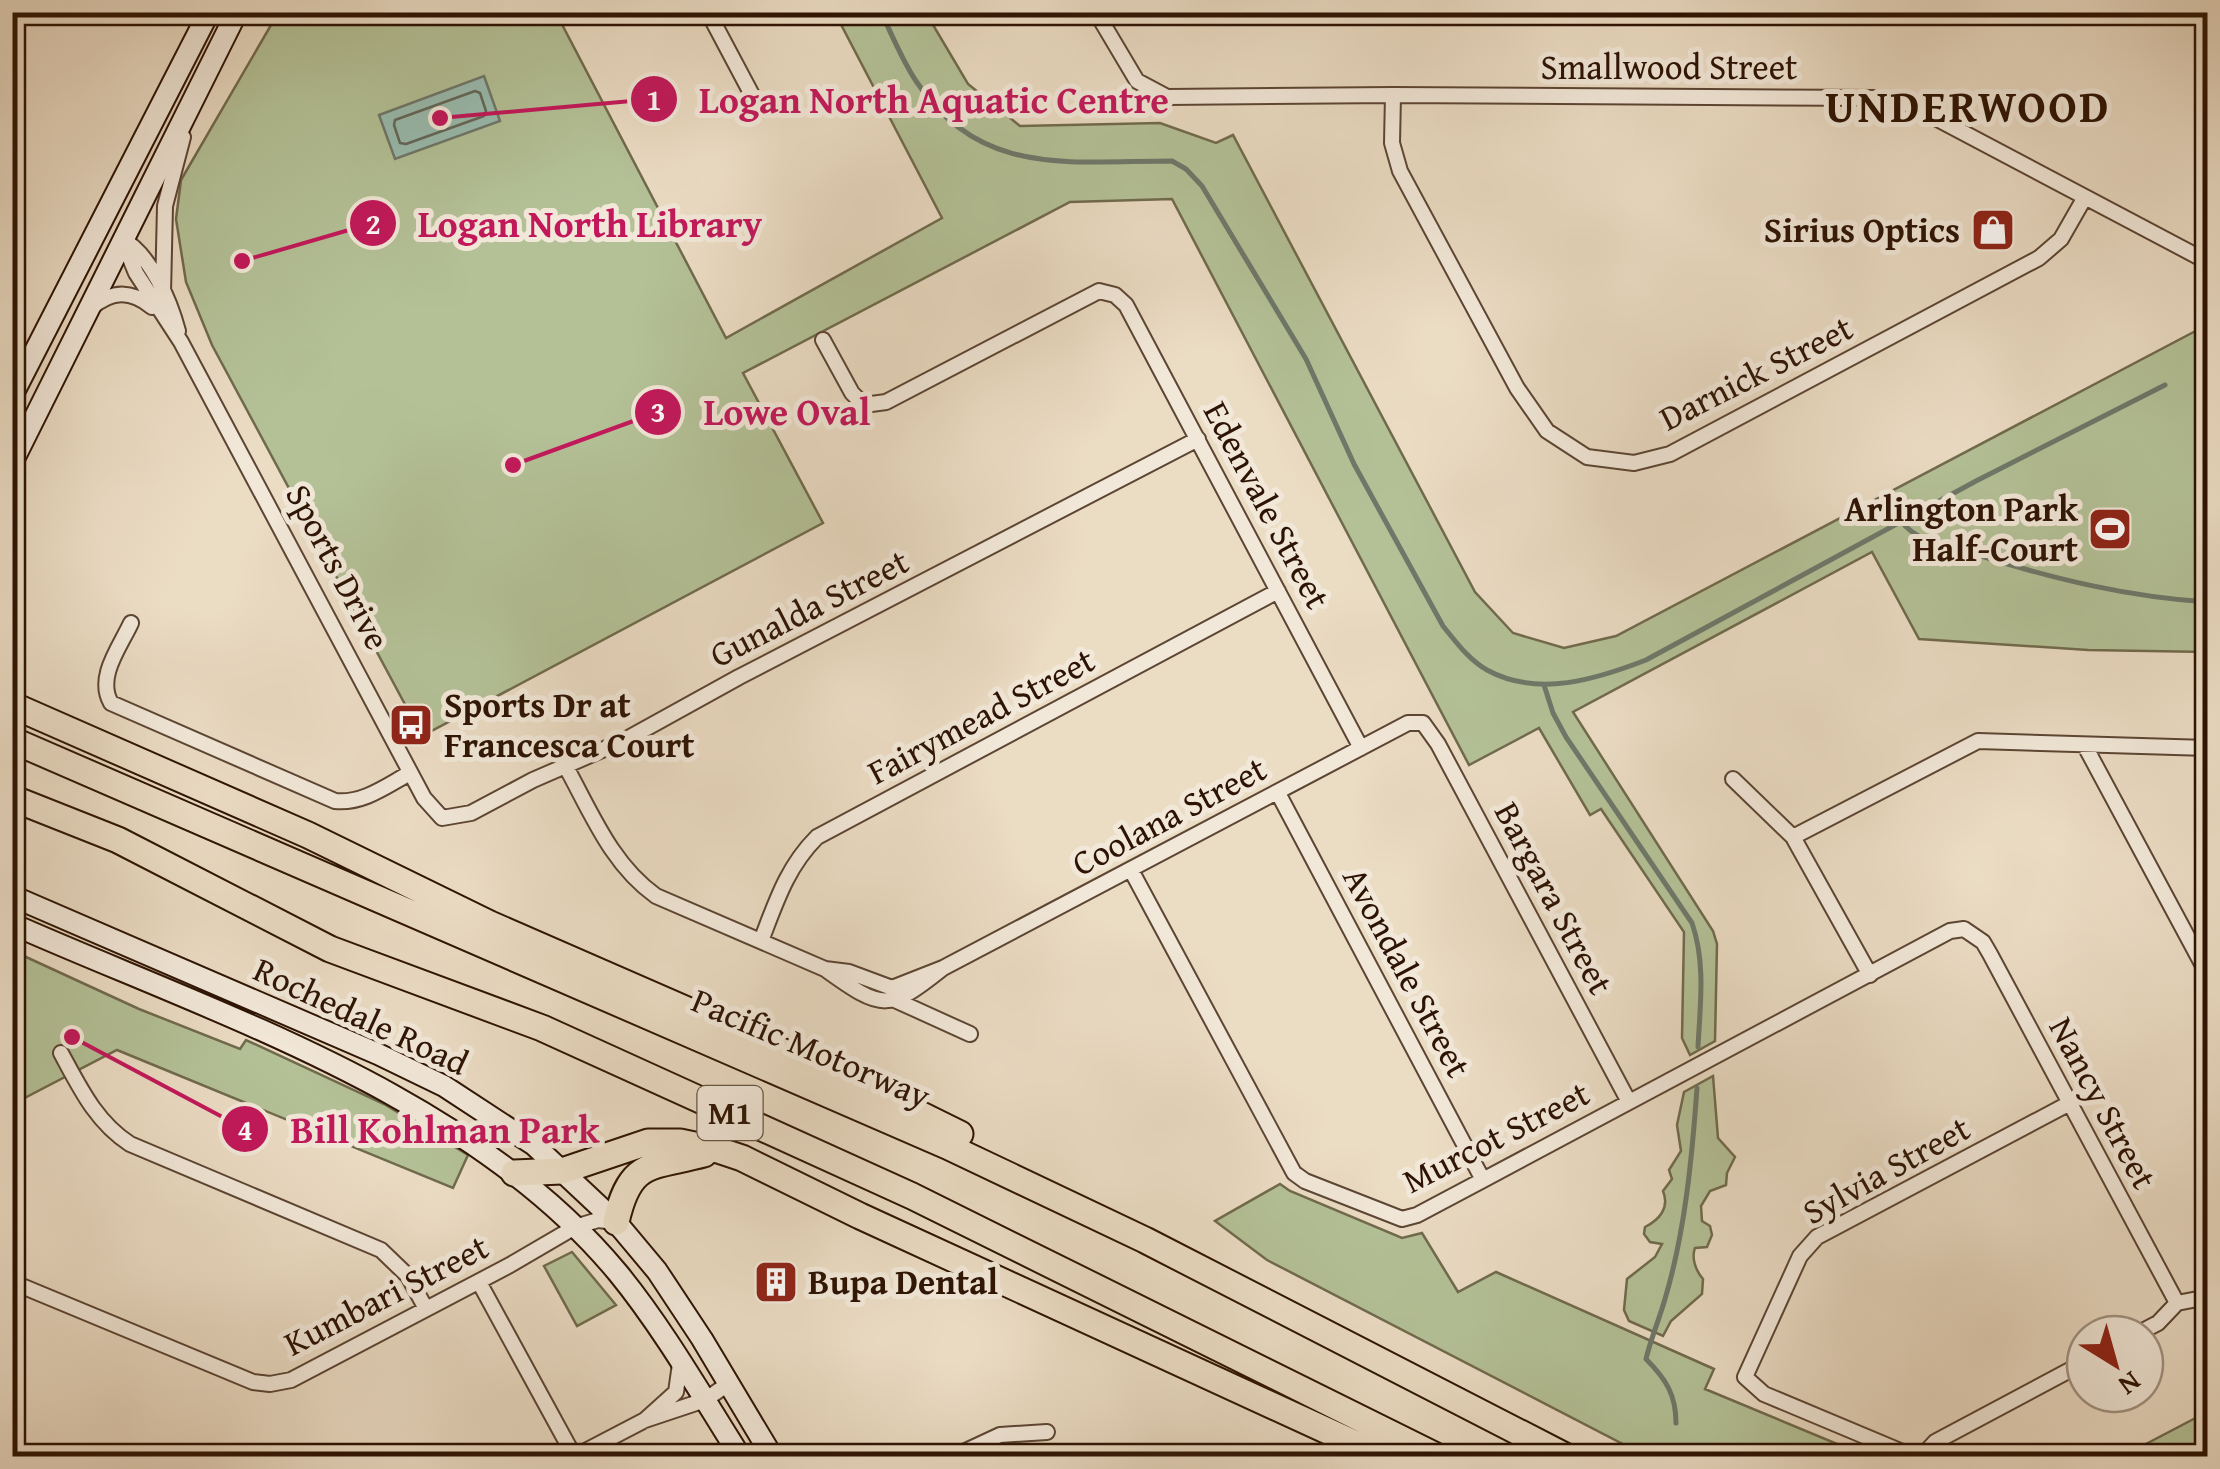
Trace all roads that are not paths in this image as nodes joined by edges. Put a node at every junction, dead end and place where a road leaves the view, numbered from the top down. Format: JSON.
{"nodes":[{"id":1,"x":708,"y":12,"type":"edge"},
{"id":2,"x":1096,"y":12,"type":"edge"},
{"id":3,"x":203,"y":14,"type":"edge"},
{"id":4,"x":233,"y":21,"type":"edge"},
{"id":5,"x":207,"y":74,"type":"junction"},
{"id":6,"x":1393,"y":95,"type":"junction"},
{"id":7,"x":164,"y":97,"type":"junction"},
{"id":8,"x":193,"y":102,"type":"junction"},
{"id":9,"x":760,"y":110,"type":"dead end"},
{"id":10,"x":2085,"y":197,"type":"junction"},
{"id":11,"x":98,"y":227,"type":"junction"},
{"id":12,"x":122,"y":239,"type":"junction"},
{"id":13,"x":2208,"y":262,"type":"edge"},
{"id":14,"x":163,"y":293,"type":"junction"},
{"id":15,"x":163,"y":318,"type":"junction"},
{"id":16,"x":83,"y":320,"type":"junction"},
{"id":17,"x":823,"y":340,"type":"dead end"},
{"id":18,"x":181,"y":342,"type":"junction"},
{"id":19,"x":12,"y":396,"type":"edge"},
{"id":20,"x":1198,"y":439,"type":"junction"},
{"id":21,"x":12,"y":463,"type":"edge"},
{"id":22,"x":1278,"y":590,"type":"junction"},
{"id":23,"x":131,"y":623,"type":"dead end"},
{"id":24,"x":12,"y":705,"type":"edge"},
{"id":25,"x":1424,"y":723,"type":"joint"},
{"id":26,"x":12,"y":740,"type":"edge"},
{"id":27,"x":2085,"y":746,"type":"junction"},
{"id":28,"x":1361,"y":748,"type":"junction"},
{"id":29,"x":2208,"y":748,"type":"edge"},
{"id":30,"x":565,"y":765,"type":"junction"},
{"id":31,"x":410,"y":773,"type":"junction"},
{"id":32,"x":1733,"y":779,"type":"dead end"},
{"id":33,"x":1278,"y":793,"type":"junction"},
{"id":34,"x":12,"y":798,"type":"edge"},
{"id":35,"x":442,"y":818,"type":"joint"},
{"id":36,"x":1793,"y":837,"type":"junction"},
{"id":37,"x":1131,"y":870,"type":"junction"},
{"id":38,"x":12,"y":896,"type":"edge"},
{"id":39,"x":12,"y":924,"type":"edge"},
{"id":40,"x":1974,"y":934,"type":"joint"},
{"id":41,"x":761,"y":941,"type":"junction"},
{"id":42,"x":943,"y":968,"type":"junction"},
{"id":43,"x":1870,"y":975,"type":"junction"},
{"id":44,"x":2208,"y":975,"type":"edge"},
{"id":45,"x":921,"y":986,"type":"junction"},
{"id":46,"x":894,"y":995,"type":"junction"},
{"id":47,"x":931,"y":1018,"type":"junction"},
{"id":48,"x":970,"y":1034,"type":"dead end"},
{"id":49,"x":60,"y":1053,"type":"dead end"},
{"id":50,"x":1629,"y":1102,"type":"junction"},
{"id":51,"x":2068,"y":1104,"type":"junction"},
{"id":52,"x":718,"y":1150,"type":"junction"},
{"id":53,"x":562,"y":1171,"type":"junction"},
{"id":54,"x":514,"y":1174,"type":"junction"},
{"id":55,"x":1484,"y":1180,"type":"junction"},
{"id":56,"x":616,"y":1222,"type":"junction"},
{"id":57,"x":576,"y":1228,"type":"junction"},
{"id":58,"x":12,"y":1282,"type":"edge"},
{"id":59,"x":479,"y":1282,"type":"junction"},
{"id":60,"x":2208,"y":1297,"type":"edge"},
{"id":61,"x":2178,"y":1303,"type":"junction"},
{"id":62,"x":425,"y":1307,"type":"junction"},
{"id":63,"x":2165,"y":1316,"type":"edge"},
{"id":64,"x":1338,"y":1338,"type":"junction"},
{"id":65,"x":680,"y":1364,"type":"junction"},
{"id":66,"x":2065,"y":1373,"type":"edge"},
{"id":67,"x":728,"y":1384,"type":"junction"},
{"id":68,"x":705,"y":1400,"type":"junction"},
{"id":69,"x":645,"y":1420,"type":"junction"},
{"id":70,"x":1047,"y":1432,"type":"dead end"},
{"id":71,"x":575,"y":1456,"type":"edge"},
{"id":72,"x":740,"y":1456,"type":"edge"},
{"id":73,"x":772,"y":1456,"type":"edge"},
{"id":74,"x":955,"y":1456,"type":"edge"},
{"id":75,"x":1382,"y":1456,"type":"edge"},
{"id":76,"x":1436,"y":1456,"type":"edge"},
{"id":77,"x":1565,"y":1456,"type":"edge"},
{"id":78,"x":1912,"y":1456,"type":"edge"},
{"id":79,"x":1922,"y":1456,"type":"edge"}],
"edges":[{"from":1,"to":9,"type":"street"},
{"from":2,"to":6,"type":"street","name":"Smallwood Street"},
{"from":3,"to":4,"type":"street"},
{"from":3,"to":7,"type":"main road"},
{"from":4,"to":5,"type":"main road"},
{"from":5,"to":7,"type":"main road"},
{"from":5,"to":8,"type":"main road"},
{"from":6,"to":10,"type":"street","name":"Smallwood Street"},
{"from":6,"to":10,"type":"street","name":"Darnick Street"},
{"from":7,"to":11,"type":"main road"},
{"from":8,"to":12,"type":"main road"},
{"from":8,"to":14,"type":"street","name":"Sports Drive"},
{"from":10,"to":13,"type":"street","name":"Smallwood Street"},
{"from":11,"to":12,"type":"main road","name":"Sports Drive"},
{"from":11,"to":19,"type":"main road"},
{"from":12,"to":14,"type":"street","name":"Sports Drive"},
{"from":12,"to":15,"type":"street","name":"Sports Drive"},
{"from":12,"to":16,"type":"main road"},
{"from":14,"to":18,"type":"street","name":"Sports Drive"},
{"from":15,"to":16,"type":"street"},
{"from":15,"to":18,"type":"street","name":"Sports Drive"},
{"from":16,"to":21,"type":"main road"},
{"from":17,"to":20,"type":"street","name":"Edenvale Street"},
{"from":18,"to":31,"type":"street","name":"Sports Drive"},
{"from":20,"to":22,"type":"street","name":"Edenvale Street"},
{"from":20,"to":30,"type":"street","name":"Gunalda Street"},
{"from":22,"to":28,"type":"street","name":"Edenvale Street"},
{"from":22,"to":41,"type":"street","name":"Fairymead Street"},
{"from":23,"to":31,"type":"street"},
{"from":24,"to":64,"type":"highway"},
{"from":25,"to":28,"type":"street","name":"Coolana Street"},
{"from":25,"to":50,"type":"street","name":"Bargara Street"},
{"from":26,"to":64,"type":"highway","name":"Pacific Motorway","number":"M1"},
{"from":27,"to":29,"type":"street"},
{"from":27,"to":36,"type":"street"},
{"from":27,"to":44,"type":"street"},
{"from":28,"to":33,"type":"street","name":"Coolana Street"},
{"from":30,"to":35,"type":"street","name":"Gunalda Street"},
{"from":30,"to":41,"type":"street"},
{"from":31,"to":35,"type":"street","name":"Sports Drive"},
{"from":32,"to":36,"type":"street"},
{"from":33,"to":37,"type":"street","name":"Coolana Street"},
{"from":33,"to":55,"type":"street","name":"Avondale Street"},
{"from":34,"to":76,"type":"highway","number":"M1"},
{"from":36,"to":43,"type":"street"},
{"from":37,"to":42,"type":"street","name":"Coolana Street"},
{"from":37,"to":55,"type":"street","name":"Murcot Street"},
{"from":38,"to":53,"type":"main road","name":"Rochedale Road"},
{"from":39,"to":54,"type":"main road","name":"Rochedale Road"},
{"from":40,"to":43,"type":"street","name":"Murcot Street"},
{"from":40,"to":51,"type":"street","name":"Nancy Street"},
{"from":41,"to":46,"type":"street"},
{"from":42,"to":45,"type":"street","name":"Coolana Street"},
{"from":42,"to":46,"type":"street","name":"Coolana Street"},
{"from":43,"to":50,"type":"street","name":"Murcot Street"},
{"from":45,"to":46,"type":"street","name":"Coolana Street"},
{"from":45,"to":47,"type":"street"},
{"from":46,"to":47,"type":"street"},
{"from":47,"to":48,"type":"street"},
{"from":49,"to":62,"type":"street"},
{"from":50,"to":55,"type":"street","name":"Murcot Street"},
{"from":51,"to":61,"type":"street","name":"Nancy Street"},
{"from":51,"to":78,"type":"street","name":"Sylvia Street"},
{"from":52,"to":53,"type":"highway"},
{"from":52,"to":56,"type":"highway"},
{"from":52,"to":75,"type":"highway"},
{"from":53,"to":54,"type":"highway"},
{"from":53,"to":56,"type":"main road","name":"Rochedale Road"},
{"from":54,"to":57,"type":"main road","name":"Rochedale Road"},
{"from":56,"to":57,"type":"street","name":"Kumbari Street"},
{"from":56,"to":67,"type":"main road","name":"Rochedale Road"},
{"from":57,"to":59,"type":"street","name":"Kumbari Street"},
{"from":57,"to":65,"type":"main road","name":"Rochedale Road"},
{"from":58,"to":62,"type":"street","name":"Kumbari Street"},
{"from":59,"to":62,"type":"street","name":"Kumbari Street"},
{"from":59,"to":71,"type":"street"},
{"from":60,"to":61,"type":"street"},
{"from":61,"to":63,"type":"street"},
{"from":64,"to":77,"type":"highway","name":"Pacific Motorway","number":"M1"},
{"from":65,"to":68,"type":"main road","name":"Rochedale Road"},
{"from":65,"to":69,"type":"street"},
{"from":66,"to":79,"type":"street"},
{"from":67,"to":68,"type":"street"},
{"from":67,"to":73,"type":"main road","name":"Rochedale Road"},
{"from":68,"to":69,"type":"street"},
{"from":68,"to":72,"type":"main road","name":"Rochedale Road"},
{"from":69,"to":71,"type":"street"},
{"from":70,"to":74,"type":"street"}]}
